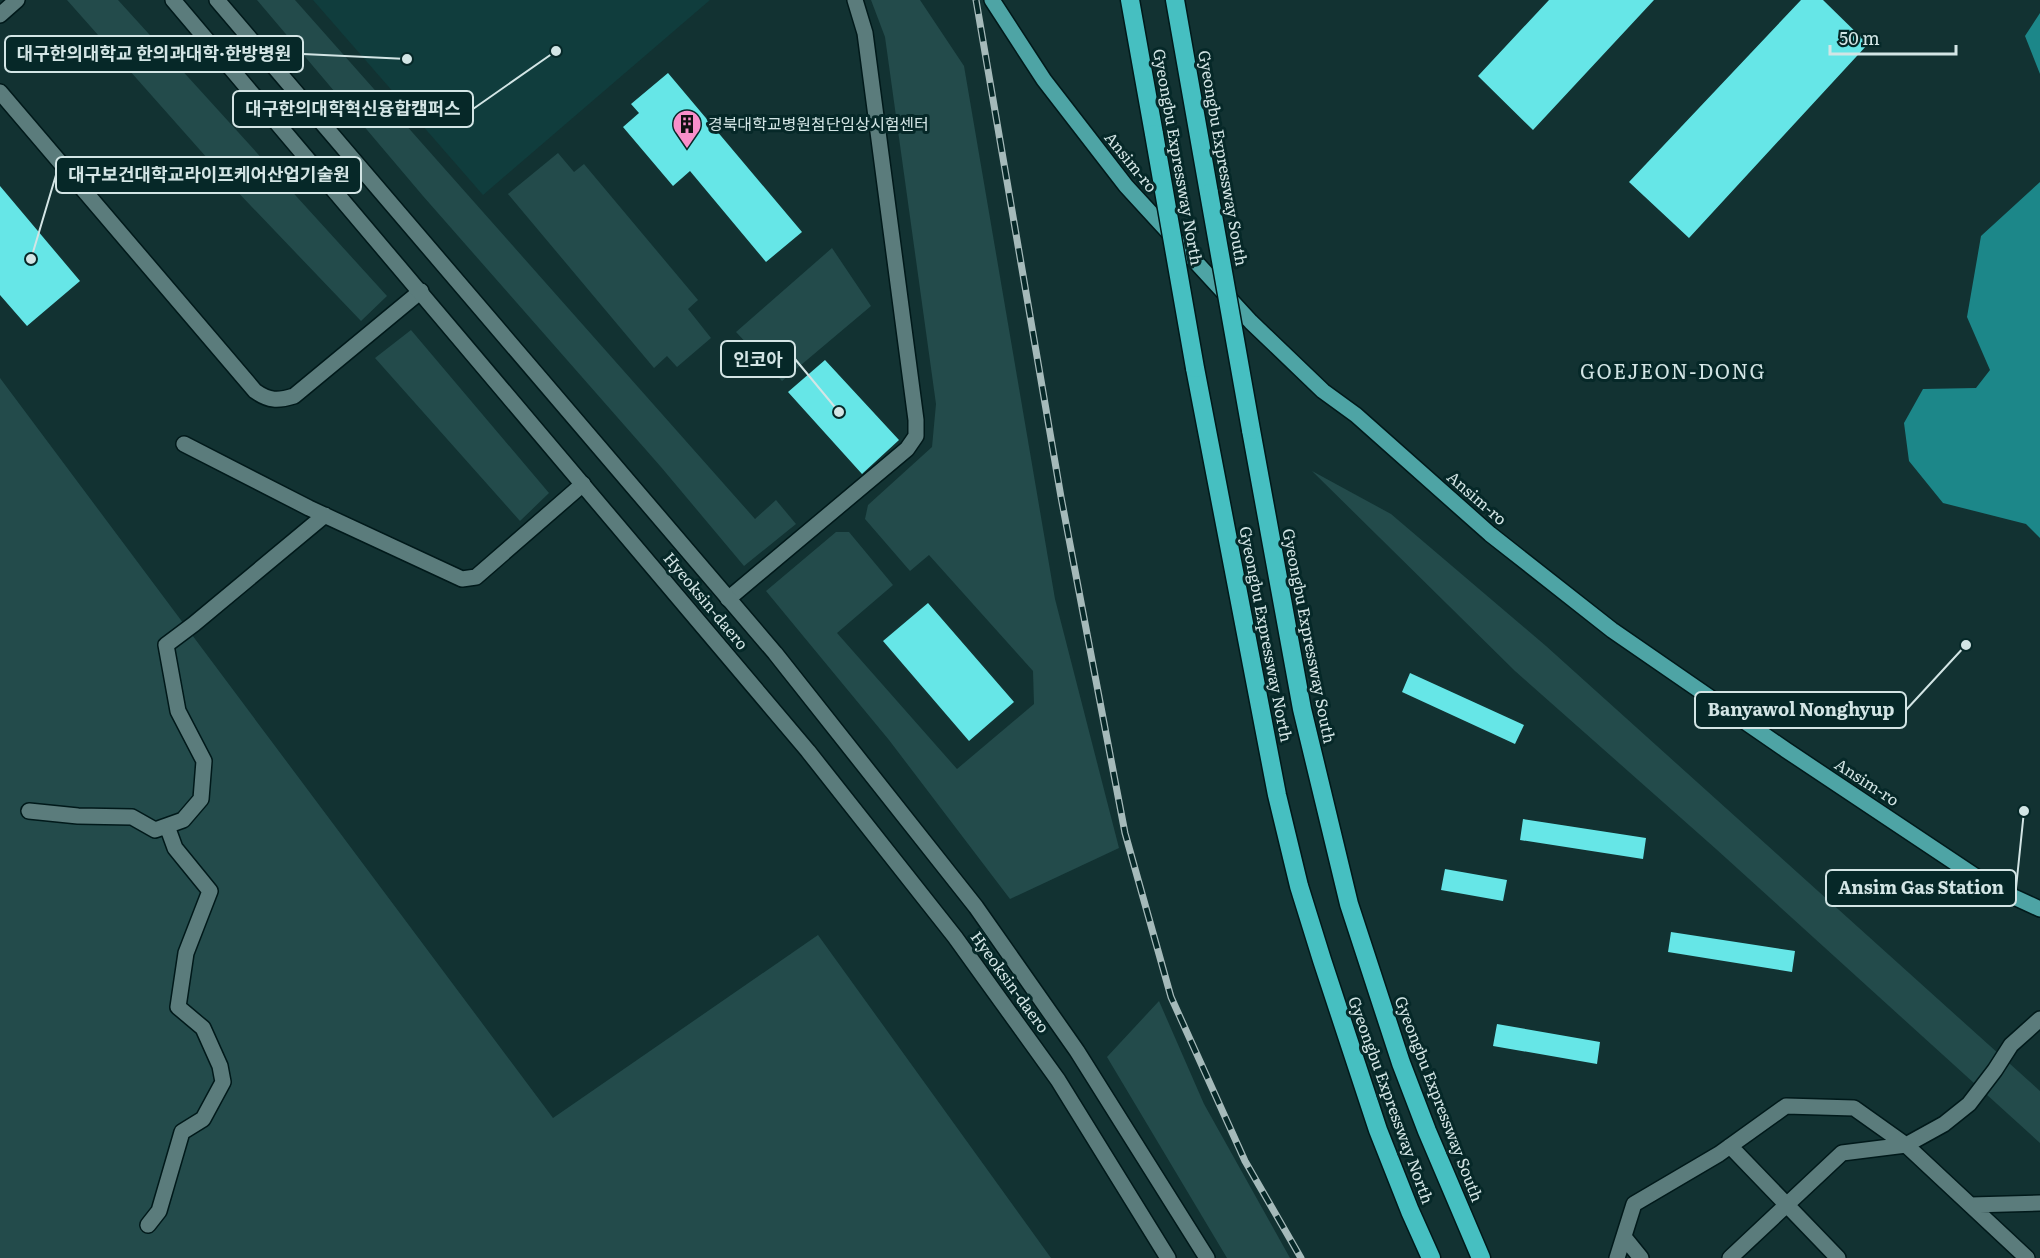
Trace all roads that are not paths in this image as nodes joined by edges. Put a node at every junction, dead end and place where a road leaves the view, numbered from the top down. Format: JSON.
{"nodes":[{"id":1,"x":17,"y":0,"type":"edge"},
{"id":2,"x":173,"y":0,"type":"edge"},
{"id":3,"x":217,"y":0,"type":"edge"},
{"id":4,"x":855,"y":0,"type":"edge"},
{"id":5,"x":992,"y":0,"type":"edge"},
{"id":6,"x":1130,"y":0,"type":"edge"},
{"id":7,"x":1175,"y":0,"type":"edge"},
{"id":8,"x":0,"y":15,"type":"edge"},
{"id":9,"x":0,"y":92,"type":"edge"},
{"id":10,"x":421,"y":291,"type":"junction"},
{"id":11,"x":184,"y":444,"type":"dead end"},
{"id":12,"x":583,"y":484,"type":"junction"},
{"id":13,"x":325,"y":515,"type":"junction"},
{"id":14,"x":728,"y":599,"type":"junction"},
{"id":15,"x":29,"y":811,"type":"dead end"},
{"id":16,"x":167,"y":826,"type":"junction"},
{"id":17,"x":2040,"y":909,"type":"edge"},
{"id":18,"x":2040,"y":1019,"type":"edge"},
{"id":19,"x":1906,"y":1145,"type":"junction"},
{"id":20,"x":1730,"y":1146,"type":"junction"},
{"id":21,"x":2040,"y":1203,"type":"edge"},
{"id":22,"x":1971,"y":1205,"type":"junction"},
{"id":23,"x":1787,"y":1206,"type":"junction"},
{"id":24,"x":148,"y":1225,"type":"dead end"},
{"id":25,"x":1624,"y":1237,"type":"junction"},
{"id":26,"x":1168,"y":1258,"type":"edge"},
{"id":27,"x":1207,"y":1258,"type":"edge"},
{"id":28,"x":1431,"y":1258,"type":"edge"},
{"id":29,"x":1481,"y":1258,"type":"edge"},
{"id":30,"x":1617,"y":1258,"type":"edge"},
{"id":31,"x":1641,"y":1258,"type":"edge"},
{"id":32,"x":1730,"y":1258,"type":"edge"},
{"id":33,"x":1838,"y":1258,"type":"edge"},
{"id":34,"x":2027,"y":1258,"type":"edge"}],
"edges":[{"from":1,"to":8,"type":"street"},
{"from":2,"to":10,"type":"street","name":"Hyeoksin-daero"},
{"from":3,"to":14,"type":"street"},
{"from":4,"to":14,"type":"street"},
{"from":5,"to":17,"type":"main road","name":"Ansim-ro"},
{"from":6,"to":28,"type":"highway","name":"Gyeongbu Expressway North","bridge":true},
{"from":7,"to":29,"type":"highway","name":"Gyeongbu Expressway South","bridge":true},
{"from":9,"to":10,"type":"street"},
{"from":10,"to":12,"type":"street","name":"Hyeoksin-daero"},
{"from":11,"to":13,"type":"street"},
{"from":12,"to":13,"type":"street"},
{"from":12,"to":26,"type":"street","name":"Hyeoksin-daero"},
{"from":13,"to":16,"type":"street"},
{"from":14,"to":27,"type":"street"},
{"from":15,"to":16,"type":"street"},
{"from":16,"to":24,"type":"street"},
{"from":18,"to":19,"type":"street"},
{"from":19,"to":20,"type":"street"},
{"from":19,"to":22,"type":"street"},
{"from":19,"to":23,"type":"street"},
{"from":20,"to":23,"type":"street"},
{"from":20,"to":25,"type":"street"},
{"from":21,"to":22,"type":"street"},
{"from":22,"to":34,"type":"street"},
{"from":23,"to":32,"type":"street"},
{"from":23,"to":33,"type":"street"},
{"from":25,"to":30,"type":"street"},
{"from":25,"to":31,"type":"street"}]}
